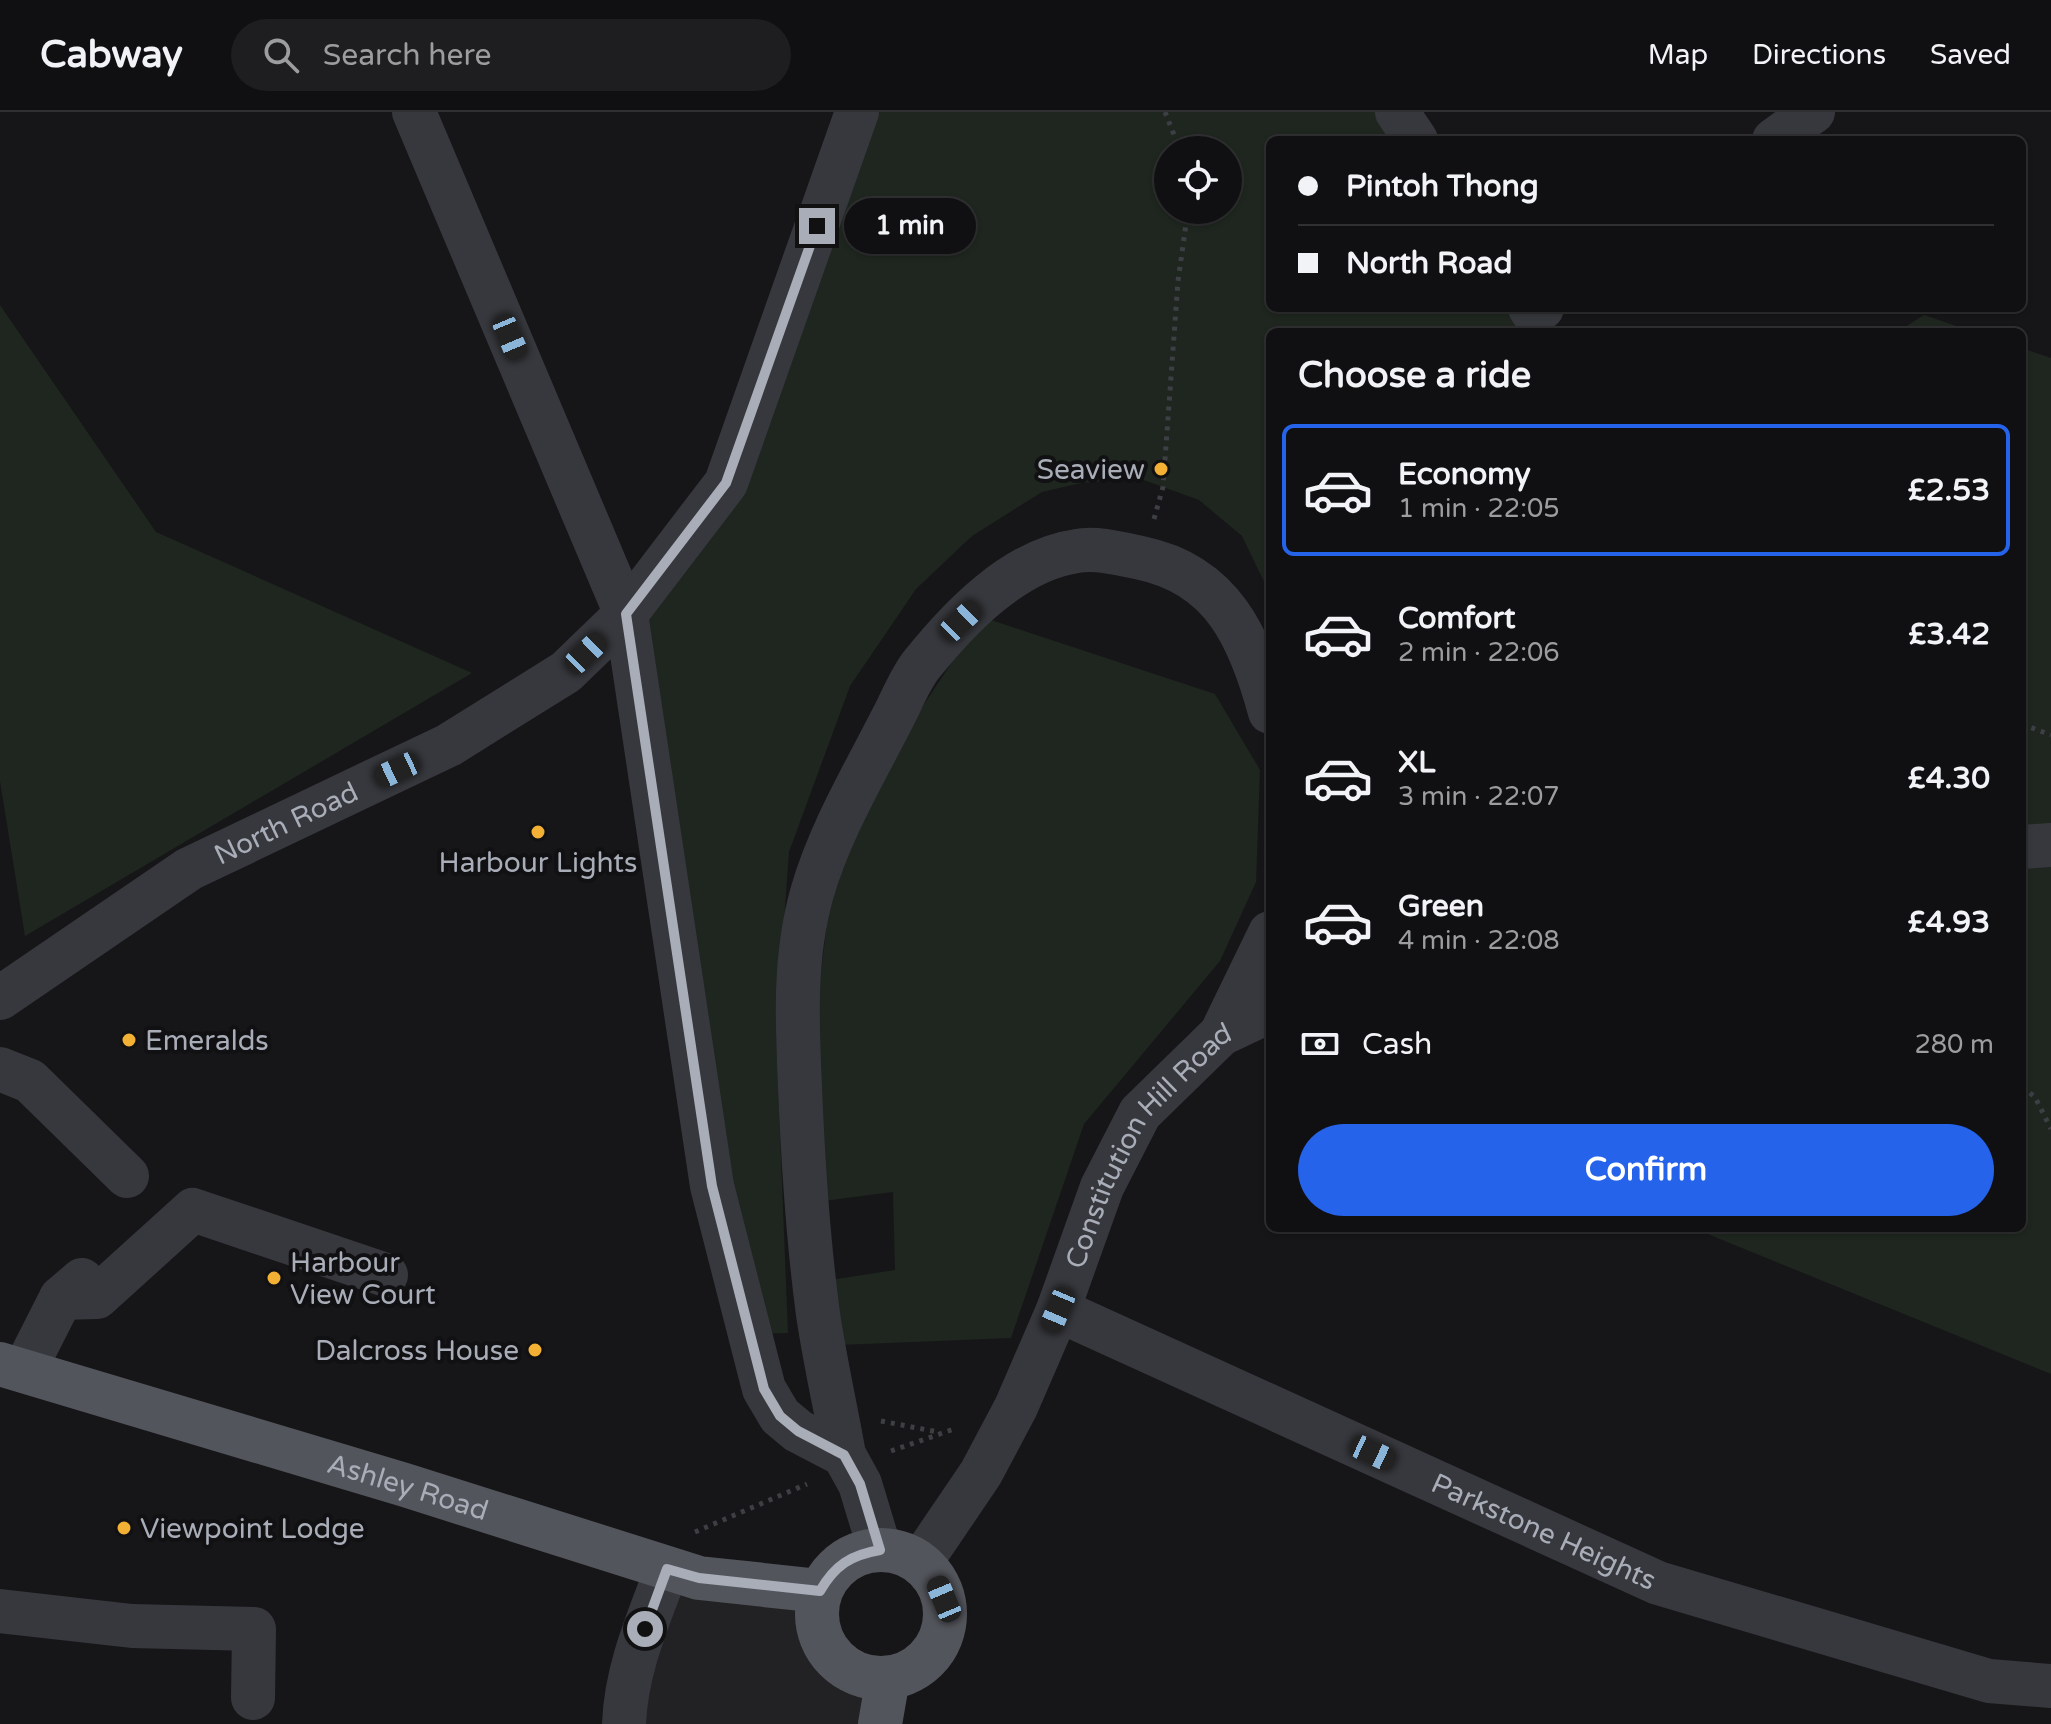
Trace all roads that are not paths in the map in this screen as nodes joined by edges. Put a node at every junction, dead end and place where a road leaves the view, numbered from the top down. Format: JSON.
{"nodes":[{"id":1,"x":414,"y":112,"type":"edge"},
{"id":2,"x":857,"y":112,"type":"edge"},
{"id":3,"x":1397,"y":112,"type":"edge"},
{"id":4,"x":1813,"y":112,"type":"edge"},
{"id":5,"x":1413,"y":136,"type":"edge"},
{"id":6,"x":1780,"y":136,"type":"edge"},
{"id":7,"x":626,"y":614,"type":"junction"},
{"id":8,"x":1266,"y":698,"type":"edge"},
{"id":9,"x":2051,"y":845,"type":"edge"},
{"id":10,"x":2026,"y":847,"type":"edge"},
{"id":11,"x":1266,"y":941,"type":"edge"},
{"id":12,"x":0,"y":998,"type":"edge"},
{"id":13,"x":1266,"y":1013,"type":"edge"},
{"id":14,"x":1221,"y":1034,"type":"junction"},
{"id":15,"x":0,"y":1069,"type":"edge"},
{"id":16,"x":127,"y":1176,"type":"dead end"},
{"id":17,"x":206,"y":1176,"type":"dead end"},
{"id":18,"x":386,"y":1275,"type":"dead end"},
{"id":19,"x":61,"y":1298,"type":"junction"},
{"id":20,"x":1058,"y":1310,"type":"junction"},
{"id":21,"x":12,"y":1368,"type":"edge"},
{"id":22,"x":846,"y":1461,"type":"junction"},
{"id":23,"x":900,"y":1556,"type":"junction"},
{"id":24,"x":649,"y":1564,"type":"junction"},
{"id":25,"x":820,"y":1591,"type":"junction"},
{"id":26,"x":0,"y":1611,"type":"edge"},
{"id":27,"x":888,"y":1678,"type":"junction"},
{"id":28,"x":2051,"y":1686,"type":"edge"},
{"id":29,"x":253,"y":1698,"type":"dead end"},
{"id":30,"x":624,"y":1724,"type":"edge"},
{"id":31,"x":880,"y":1724,"type":"edge"}],
"edges":[{"from":1,"to":7,"type":"street"},
{"from":2,"to":7,"type":"street","name":"North Road"},
{"from":3,"to":5,"type":"street"},
{"from":4,"to":6,"type":"street"},
{"from":7,"to":12,"type":"street","name":"North Road"},
{"from":7,"to":22,"type":"street"},
{"from":8,"to":22,"type":"street"},
{"from":9,"to":10,"type":"street"},
{"from":11,"to":14,"type":"street"},
{"from":13,"to":14,"type":"street","name":"Constitution Hill Road"},
{"from":14,"to":20,"type":"street","name":"Constitution Hill Road"},
{"from":15,"to":16,"type":"street"},
{"from":17,"to":19,"type":"street"},
{"from":18,"to":19,"type":"street"},
{"from":19,"to":21,"type":"street"},
{"from":20,"to":23,"type":"street","name":"Constitution Hill Road"},
{"from":20,"to":28,"type":"street","name":"Parkstone Heights"},
{"from":21,"to":24,"type":"main road","name":"Ashley Road"},
{"from":22,"to":23,"type":"street"},
{"from":23,"to":25,"type":"main road"},
{"from":23,"to":27,"type":"main road"},
{"from":24,"to":25,"type":"main road","name":"Ashley Road"},
{"from":24,"to":30,"type":"street"},
{"from":25,"to":27,"type":"main road"},
{"from":26,"to":29,"type":"street"},
{"from":27,"to":31,"type":"main road"}]}
